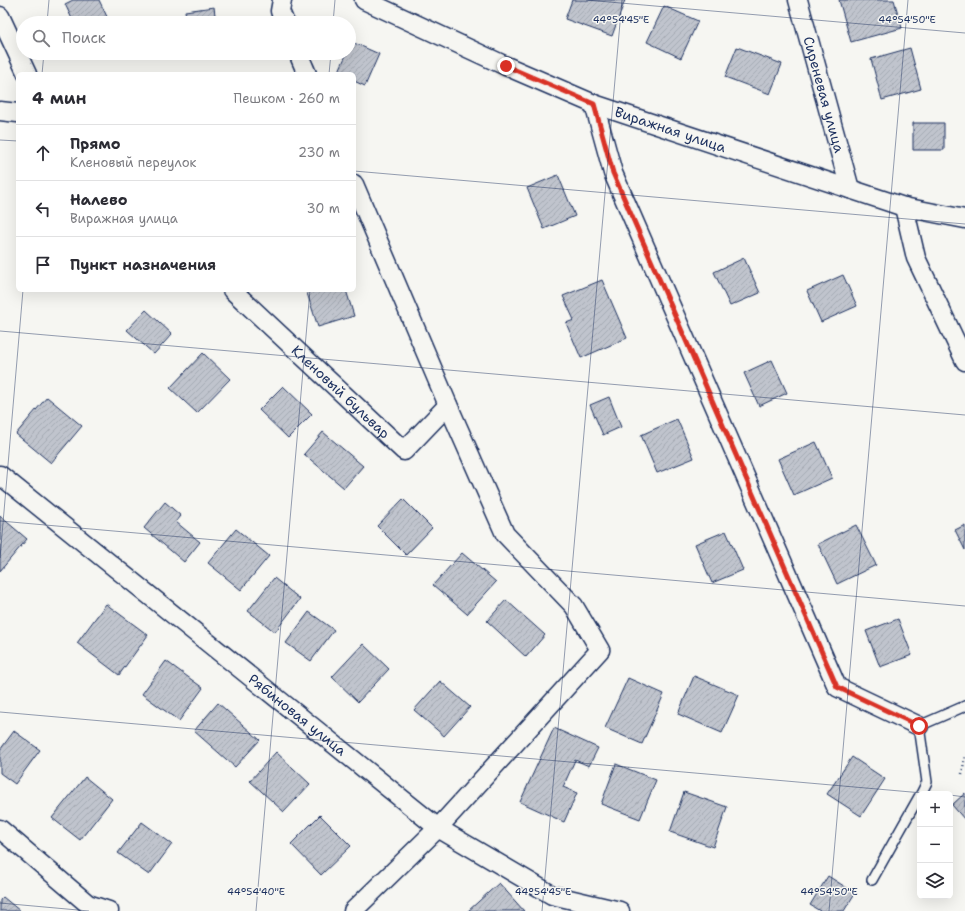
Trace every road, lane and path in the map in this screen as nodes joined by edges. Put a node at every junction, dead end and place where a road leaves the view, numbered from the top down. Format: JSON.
{"nodes":[{"id":1,"x":282,"y":0,"type":"edge"},
{"id":2,"x":364,"y":0,"type":"edge"},
{"id":3,"x":798,"y":0,"type":"edge"},
{"id":4,"x":0,"y":16,"type":"edge"},
{"id":5,"x":282,"y":16,"type":"edge"},
{"id":6,"x":16,"y":50,"type":"edge"},
{"id":7,"x":20,"y":60,"type":"edge"},
{"id":8,"x":301,"y":60,"type":"edge"},
{"id":9,"x":26,"y":72,"type":"edge"},
{"id":10,"x":306,"y":72,"type":"edge"},
{"id":11,"x":594,"y":104,"type":"junction"},
{"id":12,"x":0,"y":111,"type":"edge"},
{"id":13,"x":16,"y":113,"type":"edge"},
{"id":14,"x":356,"y":189,"type":"edge"},
{"id":15,"x":850,"y":189,"type":"junction"},
{"id":16,"x":904,"y":207,"type":"junction"},
{"id":17,"x":965,"y":219,"type":"edge"},
{"id":18,"x":234,"y":292,"type":"edge"},
{"id":19,"x":965,"y":361,"type":"edge"},
{"id":20,"x":448,"y":405,"type":"junction"},
{"id":21,"x":0,"y":475,"type":"edge"},
{"id":22,"x":965,"y":706,"type":"edge"},
{"id":23,"x":919,"y":726,"type":"junction"},
{"id":24,"x":965,"y":756,"type":"edge"},
{"id":25,"x":962,"y":774,"type":"dead end"},
{"id":26,"x":922,"y":791,"type":"edge"},
{"id":27,"x":917,"y":800,"type":"edge"},
{"id":28,"x":438,"y":828,"type":"junction"},
{"id":29,"x":0,"y":829,"type":"edge"},
{"id":30,"x":872,"y":880,"type":"dead end"},
{"id":31,"x":109,"y":911,"type":"edge"},
{"id":32,"x":353,"y":911,"type":"edge"},
{"id":33,"x":620,"y":911,"type":"edge"}],
"edges":[{"from":1,"to":5,"type":"street"},
{"from":2,"to":11,"type":"street","name":"Виражная улица"},
{"from":3,"to":15,"type":"street","name":"Сиреневая улица"},
{"from":4,"to":6,"type":"street"},
{"from":7,"to":9,"type":"street"},
{"from":8,"to":10,"type":"street"},
{"from":11,"to":15,"type":"street","name":"Виражная улица"},
{"from":11,"to":23,"type":"street"},
{"from":12,"to":13,"type":"street"},
{"from":14,"to":20,"type":"street"},
{"from":15,"to":16,"type":"street","name":"Виражная улица"},
{"from":16,"to":17,"type":"street","name":"Виражная улица"},
{"from":16,"to":19,"type":"street"},
{"from":18,"to":20,"type":"street","name":"Кленовый бульвар"},
{"from":20,"to":28,"type":"street"},
{"from":21,"to":28,"type":"street","name":"Рябиновая улица"},
{"from":22,"to":23,"type":"lane"},
{"from":23,"to":26,"type":"lane"},
{"from":24,"to":25,"type":"path"},
{"from":27,"to":30,"type":"lane"},
{"from":28,"to":32,"type":"street"},
{"from":28,"to":33,"type":"street","name":"Рябиновая улица"},
{"from":29,"to":31,"type":"street"}]}
